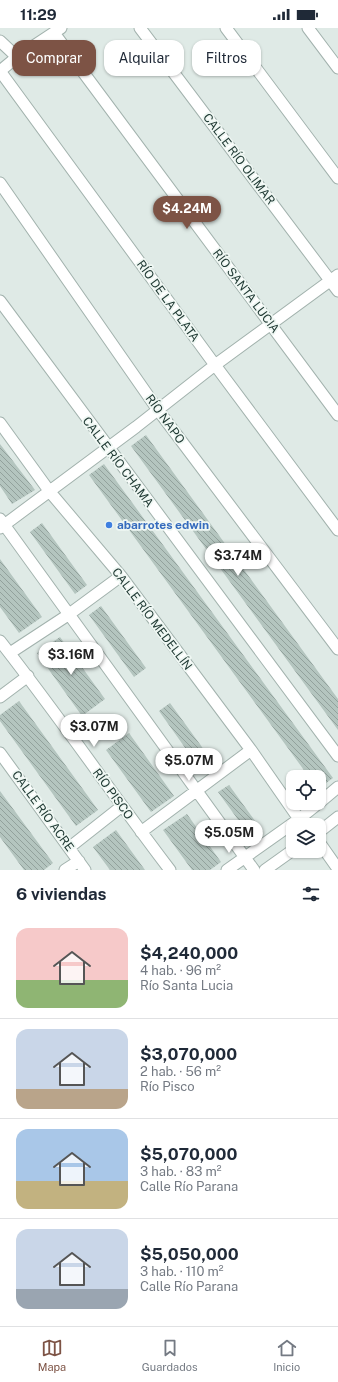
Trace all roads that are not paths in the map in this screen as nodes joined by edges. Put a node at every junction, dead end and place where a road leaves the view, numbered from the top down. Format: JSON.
{"nodes":[{"id":1,"x":140,"y":28,"type":"edge"},
{"id":2,"x":226,"y":28,"type":"edge"},
{"id":3,"x":308,"y":28,"type":"edge"},
{"id":4,"x":57,"y":30,"type":"edge"},
{"id":5,"x":42,"y":40,"type":"edge"},
{"id":6,"x":0,"y":41,"type":"edge"},
{"id":7,"x":12,"y":52,"type":"edge"},
{"id":8,"x":12,"y":61,"type":"edge"},
{"id":9,"x":338,"y":68,"type":"edge"},
{"id":10,"x":0,"y":71,"type":"edge"},
{"id":11,"x":338,"y":178,"type":"edge"},
{"id":12,"x":0,"y":183,"type":"edge"},
{"id":13,"x":334,"y":278,"type":"edge"},
{"id":14,"x":338,"y":291,"type":"edge"},
{"id":15,"x":0,"y":301,"type":"edge"},
{"id":16,"x":271,"y":324,"type":"junction"},
{"id":17,"x":215,"y":365,"type":"junction"},
{"id":18,"x":158,"y":410,"type":"junction"},
{"id":19,"x":338,"y":415,"type":"edge"},
{"id":20,"x":1,"y":427,"type":"edge"},
{"id":21,"x":107,"y":447,"type":"junction"},
{"id":22,"x":50,"y":492,"type":"junction"},
{"id":23,"x":1,"y":524,"type":"edge"},
{"id":24,"x":338,"y":530,"type":"edge"},
{"id":25,"x":121,"y":576,"type":"junction"},
{"id":26,"x":68,"y":615,"type":"junction"},
{"id":27,"x":0,"y":641,"type":"edge"},
{"id":28,"x":338,"y":649,"type":"edge"},
{"id":29,"x":10,"y":653,"type":"junction"},
{"id":30,"x":28,"y":676,"type":"junction"},
{"id":31,"x":0,"y":697,"type":"edge"},
{"id":32,"x":251,"y":750,"type":"junction"},
{"id":33,"x":0,"y":753,"type":"edge"},
{"id":34,"x":338,"y":756,"type":"edge"},
{"id":35,"x":338,"y":787,"type":"edge"},
{"id":36,"x":197,"y":790,"type":"junction"},
{"id":37,"x":326,"y":797,"type":"edge"},
{"id":38,"x":122,"y":806,"type":"junction"},
{"id":39,"x":310,"y":810,"type":"edge"},
{"id":40,"x":338,"y":817,"type":"edge"},
{"id":41,"x":298,"y":818,"type":"edge"},
{"id":42,"x":300,"y":818,"type":"edge"},
{"id":43,"x":326,"y":826,"type":"edge"},
{"id":44,"x":286,"y":828,"type":"edge"},
{"id":45,"x":141,"y":832,"type":"junction"},
{"id":46,"x":70,"y":847,"type":"junction"},
{"id":47,"x":326,"y":852,"type":"edge"},
{"id":48,"x":286,"y":855,"type":"edge"},
{"id":49,"x":244,"y":857,"type":"junction"},
{"id":50,"x":78,"y":861,"type":"junction"},
{"id":51,"x":338,"y":869,"type":"edge"},
{"id":52,"x":65,"y":870,"type":"edge"},
{"id":53,"x":85,"y":870,"type":"edge"},
{"id":54,"x":170,"y":870,"type":"edge"},
{"id":55,"x":227,"y":870,"type":"edge"},
{"id":56,"x":254,"y":870,"type":"edge"},
{"id":57,"x":265,"y":870,"type":"edge"}],
"edges":[{"from":1,"to":13,"type":"street","name":"CALLE RÍO OLIMAR"},
{"from":2,"to":11,"type":"street"},
{"from":3,"to":9,"type":"street"},
{"from":4,"to":5,"type":"street"},
{"from":4,"to":16,"type":"street","name":"RÍO SANTA LUCIA"},
{"from":6,"to":7,"type":"street"},
{"from":8,"to":10,"type":"street"},
{"from":10,"to":17,"type":"street","name":"RÍO DE LA PLATA"},
{"from":12,"to":18,"type":"street","name":"RÍO NAPO"},
{"from":13,"to":14,"type":"street","name":"CALLE RÍO OLIMAR"},
{"from":13,"to":16,"type":"street"},
{"from":15,"to":21,"type":"street","name":"CALLE RÍO CHAMA"},
{"from":16,"to":17,"type":"street"},
{"from":16,"to":19,"type":"street","name":"RÍO SANTA LUCIA"},
{"from":17,"to":18,"type":"street"},
{"from":17,"to":24,"type":"street","name":"RÍO DE LA PLATA"},
{"from":18,"to":21,"type":"street"},
{"from":18,"to":28,"type":"street","name":"RÍO NAPO"},
{"from":20,"to":22,"type":"street","name":"CALLE RÍO MEDELLÍN"},
{"from":21,"to":22,"type":"street"},
{"from":21,"to":34,"type":"street","name":"CALLE RÍO CHAMA"},
{"from":22,"to":23,"type":"street"},
{"from":22,"to":25,"type":"street","name":"CALLE RÍO MEDELLÍN"},
{"from":23,"to":26,"type":"street"},
{"from":25,"to":26,"type":"street"},
{"from":25,"to":32,"type":"street","name":"CALLE RÍO MEDELLÍN"},
{"from":26,"to":29,"type":"street"},
{"from":26,"to":36,"type":"street"},
{"from":27,"to":29,"type":"street","name":"RÍO PISCO"},
{"from":29,"to":30,"type":"street","name":"RÍO PISCO"},
{"from":30,"to":31,"type":"street"},
{"from":30,"to":38,"type":"street","name":"RÍO PISCO"},
{"from":32,"to":36,"type":"street"},
{"from":32,"to":41,"type":"street","name":"CALLE RÍO MEDELLÍN"},
{"from":33,"to":46,"type":"street","name":"CALLE RÍO ACRE"},
{"from":35,"to":37,"type":"street"},
{"from":36,"to":45,"type":"street"},
{"from":36,"to":49,"type":"street"},
{"from":38,"to":45,"type":"street","name":"RÍO PISCO"},
{"from":38,"to":46,"type":"street"},
{"from":39,"to":42,"type":"street"},
{"from":40,"to":43,"type":"street"},
{"from":44,"to":49,"type":"street"},
{"from":45,"to":54,"type":"street","name":"RÍO PISCO"},
{"from":46,"to":50,"type":"street","name":"CALLE RÍO ACRE"},
{"from":47,"to":51,"type":"street"},
{"from":48,"to":57,"type":"street"},
{"from":49,"to":55,"type":"street"},
{"from":49,"to":56,"type":"street"},
{"from":50,"to":52,"type":"street"},
{"from":50,"to":53,"type":"street","name":"CALLE RÍO ACRE"}]}
